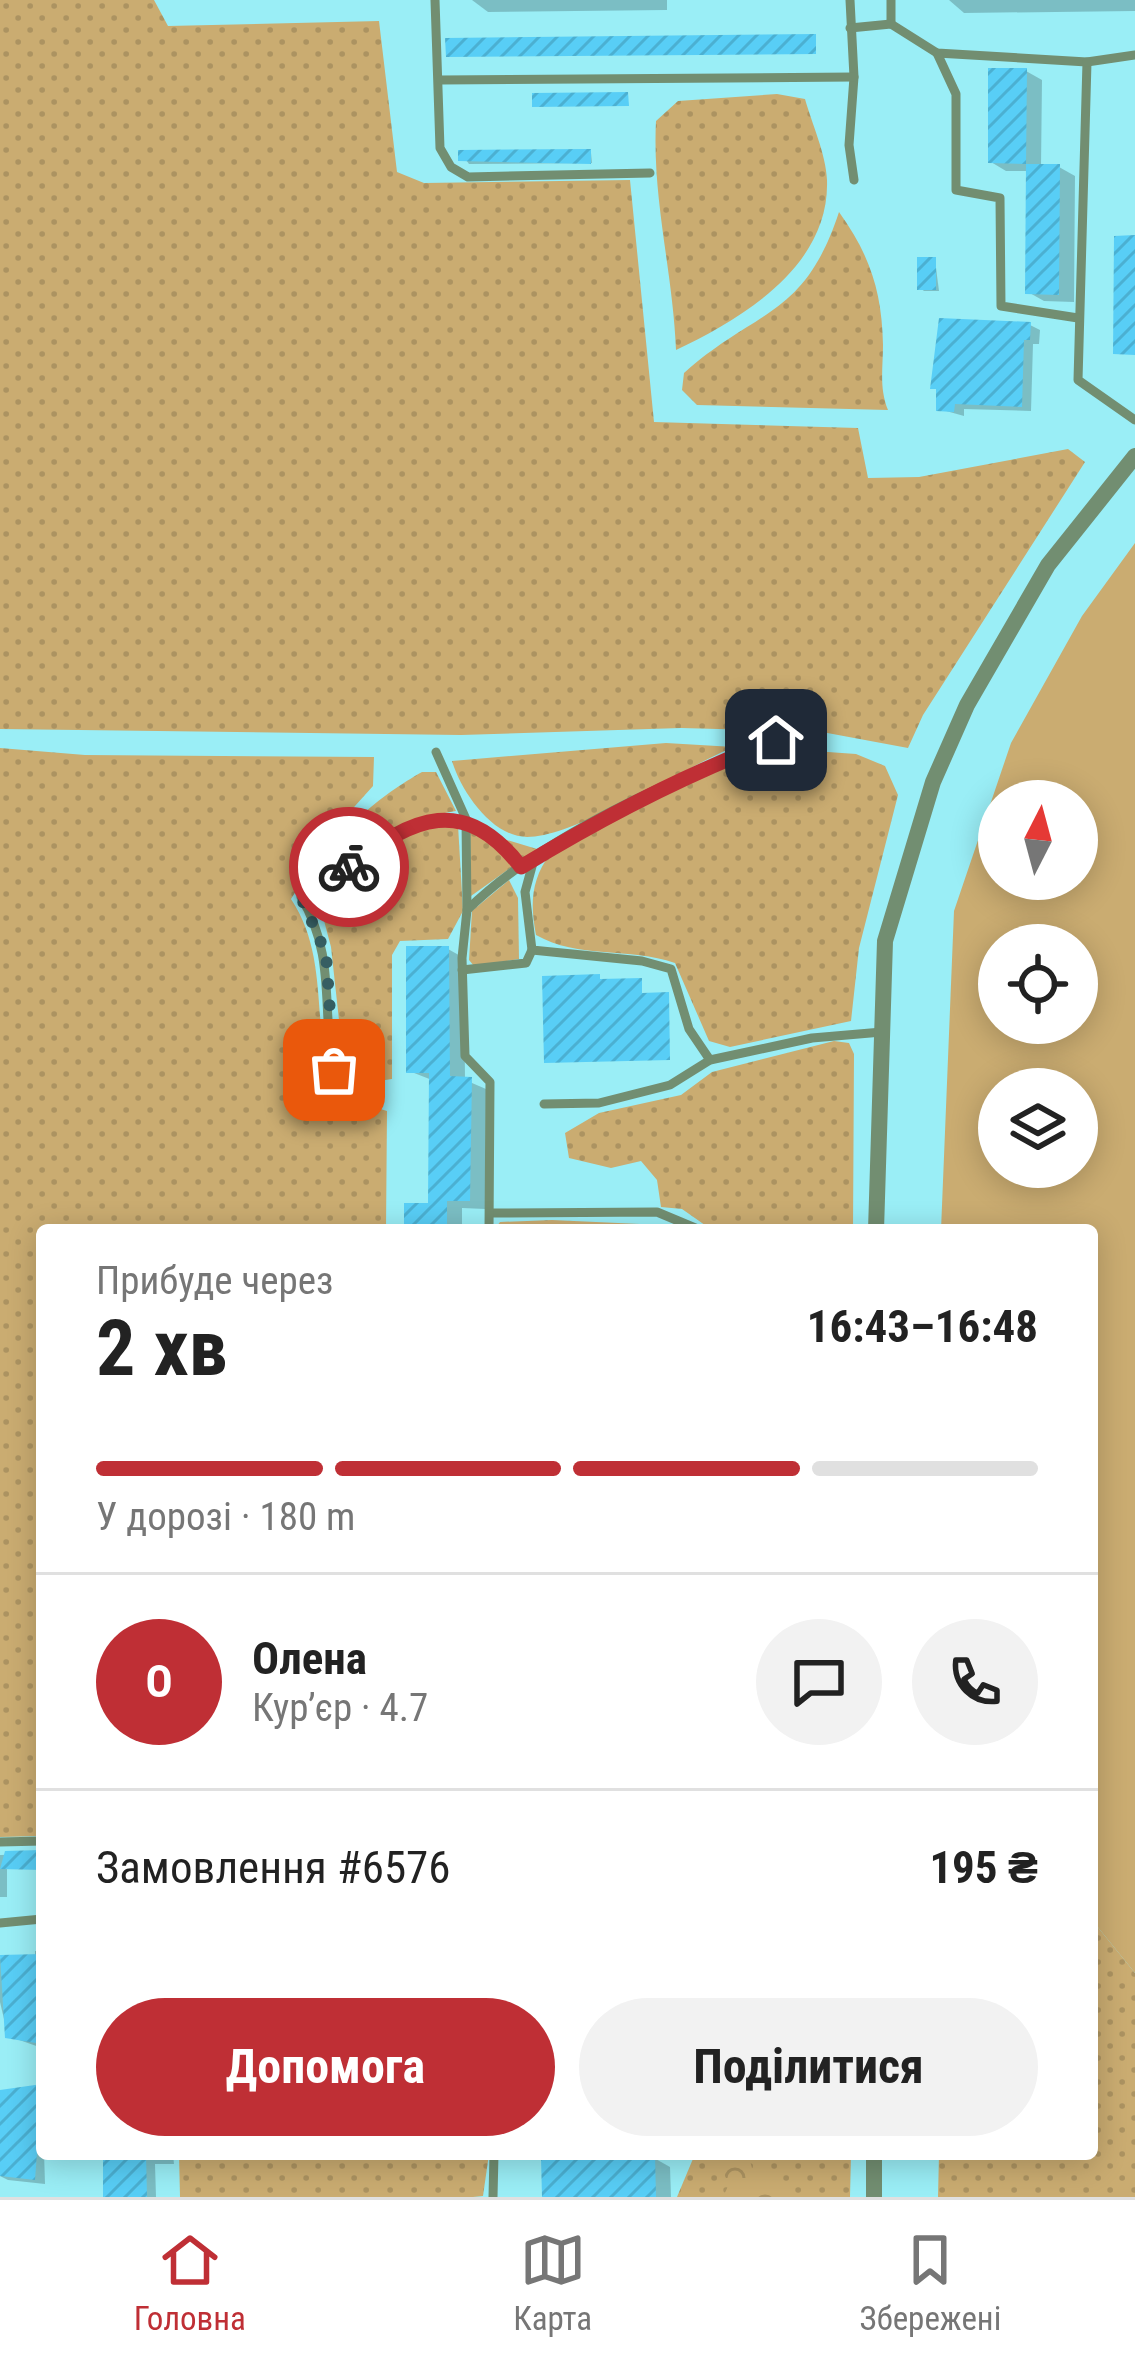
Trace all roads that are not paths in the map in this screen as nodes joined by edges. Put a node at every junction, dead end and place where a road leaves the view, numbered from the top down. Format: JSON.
{"nodes":[{"id":1,"x":435,"y":0,"type":"edge"},
{"id":2,"x":850,"y":0,"type":"edge"},
{"id":3,"x":891,"y":0,"type":"edge"},
{"id":4,"x":891,"y":24,"type":"junction"},
{"id":5,"x":850,"y":28,"type":"junction"},
{"id":6,"x":937,"y":53,"type":"junction"},
{"id":7,"x":1135,"y":55,"type":"edge"},
{"id":8,"x":1087,"y":62,"type":"junction"},
{"id":9,"x":854,"y":77,"type":"junction"},
{"id":10,"x":441,"y":80,"type":"junction"},
{"id":11,"x":650,"y":173,"type":"dead end"},
{"id":12,"x":854,"y":180,"type":"dead end"},
{"id":13,"x":1078,"y":318,"type":"junction"},
{"id":14,"x":1135,"y":420,"type":"edge"},
{"id":15,"x":1135,"y":456,"type":"edge"},
{"id":16,"x":776,"y":740,"type":"dead end"},
{"id":17,"x":436,"y":752,"type":"dead end"},
{"id":18,"x":466,"y":819,"type":"junction"},
{"id":19,"x":534,"y":859,"type":"junction"},
{"id":20,"x":521,"y":867,"type":"junction"},
{"id":21,"x":466,"y":910,"type":"junction"},
{"id":22,"x":532,"y":950,"type":"junction"},
{"id":23,"x":462,"y":970,"type":"junction"},
{"id":24,"x":882,"y":1032,"type":"junction"},
{"id":25,"x":710,"y":1060,"type":"junction"},
{"id":26,"x":369,"y":1091,"type":"dead end"},
{"id":27,"x":544,"y":1104,"type":"dead end"},
{"id":28,"x":490,"y":1213,"type":"junction"},
{"id":29,"x":489,"y":1224,"type":"edge"},
{"id":30,"x":686,"y":1224,"type":"edge"},
{"id":31,"x":876,"y":1224,"type":"edge"},
{"id":32,"x":36,"y":1841,"type":"edge"},
{"id":33,"x":0,"y":1842,"type":"edge"},
{"id":34,"x":36,"y":1920,"type":"edge"},
{"id":35,"x":0,"y":1923,"type":"edge"},
{"id":36,"x":494,"y":2160,"type":"edge"},
{"id":37,"x":874,"y":2160,"type":"edge"},
{"id":38,"x":493,"y":2197,"type":"edge"},
{"id":39,"x":874,"y":2197,"type":"edge"}],
"edges":[{"from":1,"to":10,"type":"lane"},
{"from":2,"to":5,"type":"lane"},
{"from":3,"to":4,"type":"lane"},
{"from":4,"to":5,"type":"lane"},
{"from":4,"to":6,"type":"lane"},
{"from":5,"to":9,"type":"lane"},
{"from":6,"to":8,"type":"lane"},
{"from":6,"to":13,"type":"lane"},
{"from":7,"to":8,"type":"lane"},
{"from":8,"to":13,"type":"lane"},
{"from":9,"to":10,"type":"lane"},
{"from":9,"to":12,"type":"lane"},
{"from":10,"to":11,"type":"lane"},
{"from":13,"to":14,"type":"lane"},
{"from":15,"to":24,"type":"street"},
{"from":16,"to":19,"type":"lane"},
{"from":17,"to":18,"type":"lane"},
{"from":18,"to":20,"type":"lane"},
{"from":18,"to":21,"type":"lane"},
{"from":18,"to":26,"type":"lane"},
{"from":19,"to":20,"type":"lane"},
{"from":19,"to":22,"type":"lane"},
{"from":20,"to":21,"type":"lane"},
{"from":21,"to":23,"type":"lane"},
{"from":22,"to":23,"type":"lane"},
{"from":22,"to":25,"type":"lane"},
{"from":23,"to":28,"type":"lane"},
{"from":24,"to":25,"type":"lane"},
{"from":24,"to":31,"type":"street"},
{"from":25,"to":27,"type":"lane"},
{"from":28,"to":29,"type":"lane"},
{"from":28,"to":30,"type":"lane"},
{"from":32,"to":33,"type":"lane"},
{"from":34,"to":35,"type":"lane"},
{"from":36,"to":38,"type":"lane"},
{"from":37,"to":39,"type":"street"}]}
